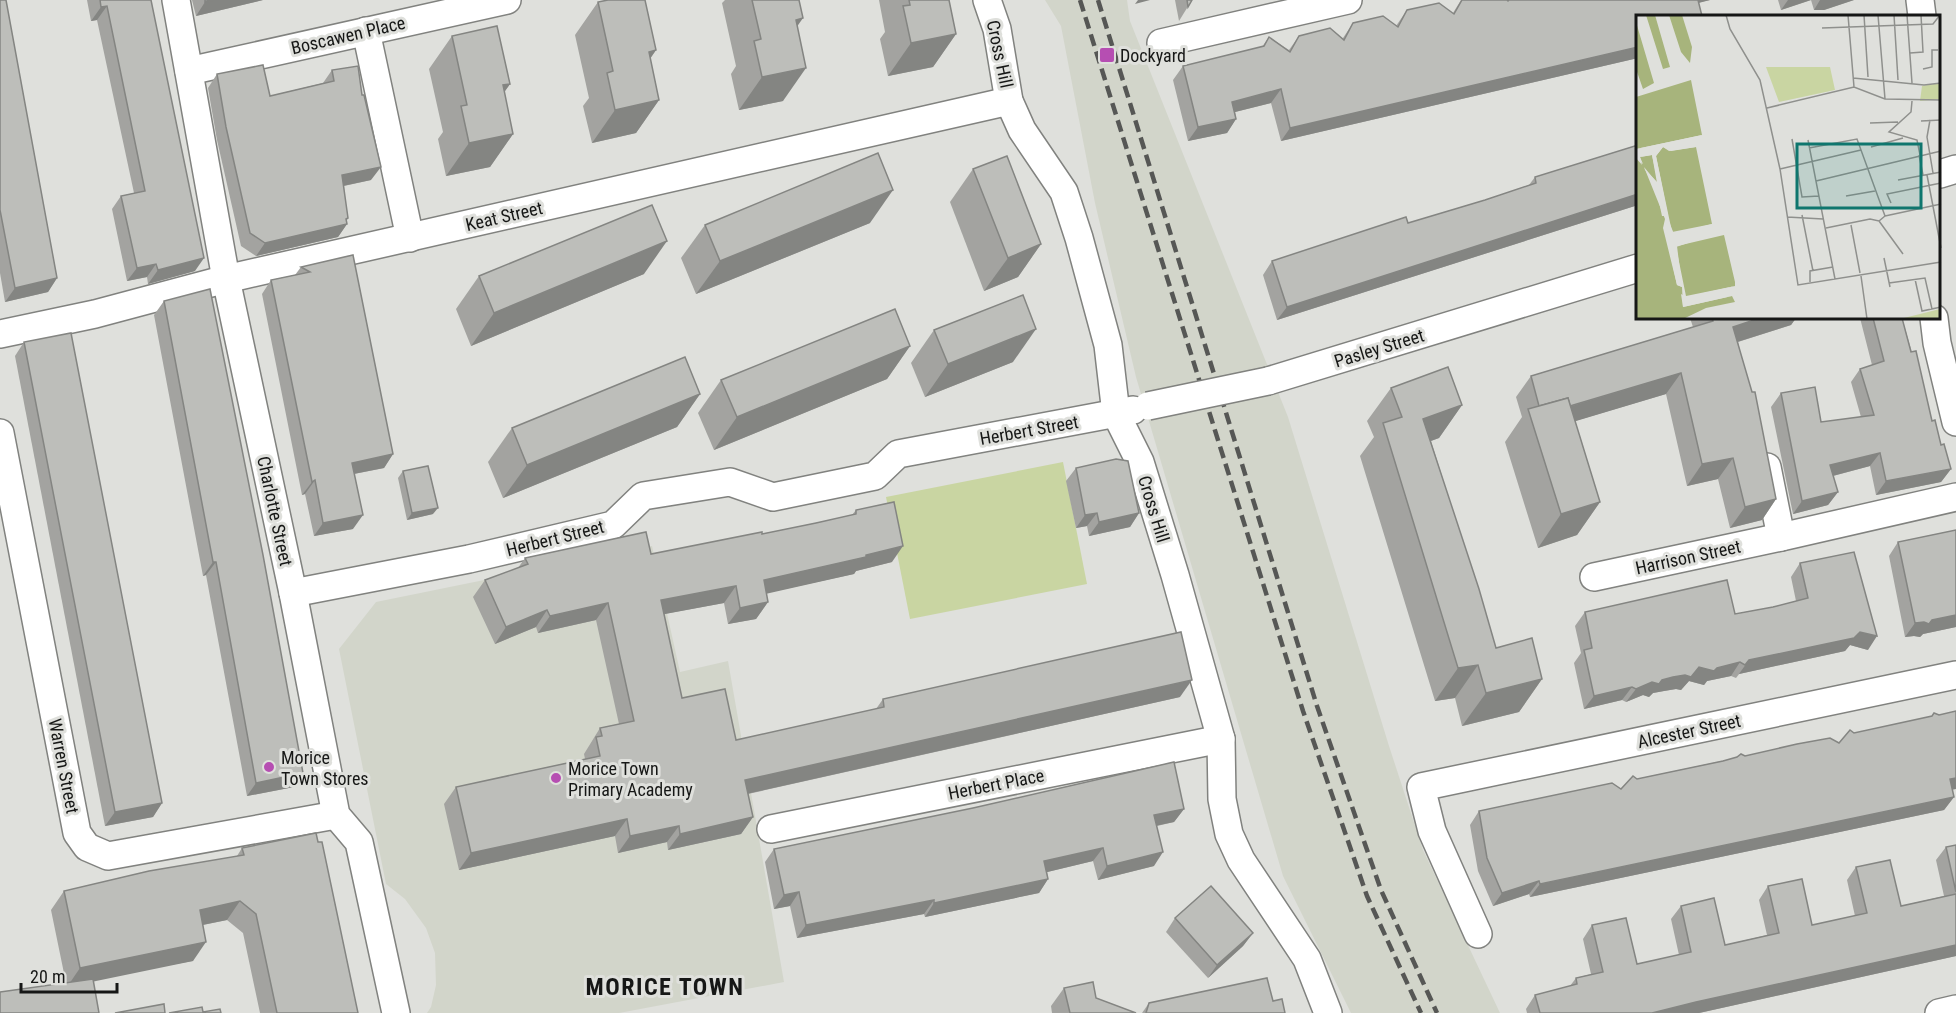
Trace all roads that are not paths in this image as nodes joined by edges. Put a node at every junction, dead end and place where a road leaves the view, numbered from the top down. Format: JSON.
{"nodes":[{"id":1,"x":176,"y":0,"type":"edge"},
{"id":2,"x":507,"y":0,"type":"edge"},
{"id":3,"x":987,"y":0,"type":"edge"},
{"id":4,"x":1348,"y":0,"type":"edge"},
{"id":5,"x":1920,"y":0,"type":"edge"},
{"id":6,"x":1922,"y":15,"type":"edge"},
{"id":7,"x":366,"y":31,"type":"junction"},
{"id":8,"x":1161,"y":43,"type":"dead end"},
{"id":9,"x":189,"y":71,"type":"junction"},
{"id":10,"x":1009,"y":101,"type":"junction"},
{"id":11,"x":410,"y":238,"type":"junction"},
{"id":12,"x":1636,"y":269,"type":"edge"},
{"id":13,"x":226,"y":279,"type":"junction"},
{"id":14,"x":1934,"y":320,"type":"edge"},
{"id":15,"x":0,"y":334,"type":"edge"},
{"id":16,"x":1116,"y":414,"type":"junction"},
{"id":17,"x":1956,"y":423,"type":"edge"},
{"id":18,"x":0,"y":433,"type":"edge"},
{"id":19,"x":1761,"y":439,"type":"edge"},
{"id":20,"x":1956,"y":496,"type":"edge"},
{"id":21,"x":1782,"y":537,"type":"junction"},
{"id":22,"x":1594,"y":577,"type":"dead end"},
{"id":23,"x":293,"y":594,"type":"junction"},
{"id":24,"x":1956,"y":675,"type":"edge"},
{"id":25,"x":1221,"y":739,"type":"junction"},
{"id":26,"x":336,"y":815,"type":"junction"},
{"id":27,"x":771,"y":829,"type":"dead end"},
{"id":28,"x":1478,"y":934,"type":"dead end"},
{"id":29,"x":1956,"y":1010,"type":"edge"},
{"id":30,"x":396,"y":1013,"type":"edge"},
{"id":31,"x":1328,"y":1013,"type":"edge"},
{"id":32,"x":1939,"y":1013,"type":"edge"}],
"edges":[{"from":1,"to":9,"type":"street","name":"Charlotte Street"},
{"from":2,"to":7,"type":"street","name":"Boscawen Place"},
{"from":3,"to":10,"type":"street","name":"Cross Hill"},
{"from":4,"to":8,"type":"street"},
{"from":5,"to":6,"type":"street"},
{"from":7,"to":9,"type":"street","name":"Boscawen Place"},
{"from":7,"to":11,"type":"street"},
{"from":9,"to":13,"type":"street","name":"Charlotte Street"},
{"from":10,"to":11,"type":"street","name":"Keat Street"},
{"from":10,"to":16,"type":"street","name":"Cross Hill"},
{"from":11,"to":13,"type":"street","name":"Keat Street"},
{"from":12,"to":16,"type":"street","name":"Pasley Street","bridge":true},
{"from":13,"to":15,"type":"street","name":"Keat Street"},
{"from":13,"to":23,"type":"street","name":"Charlotte Street"},
{"from":14,"to":17,"type":"street"},
{"from":16,"to":23,"type":"street","name":"Herbert Street"},
{"from":16,"to":25,"type":"street","name":"Cross Hill"},
{"from":18,"to":26,"type":"street","name":"Warren Street"},
{"from":19,"to":21,"type":"street"},
{"from":20,"to":21,"type":"street","name":"Harrison Street"},
{"from":21,"to":22,"type":"street","name":"Harrison Street"},
{"from":23,"to":26,"type":"street","name":"Charlotte Street"},
{"from":24,"to":28,"type":"street","name":"Alcester Street"},
{"from":25,"to":27,"type":"street","name":"Herbert Place"},
{"from":25,"to":31,"type":"street","name":"Cross Hill"},
{"from":26,"to":30,"type":"street","name":"Charlotte Street"},
{"from":29,"to":32,"type":"street"}]}
